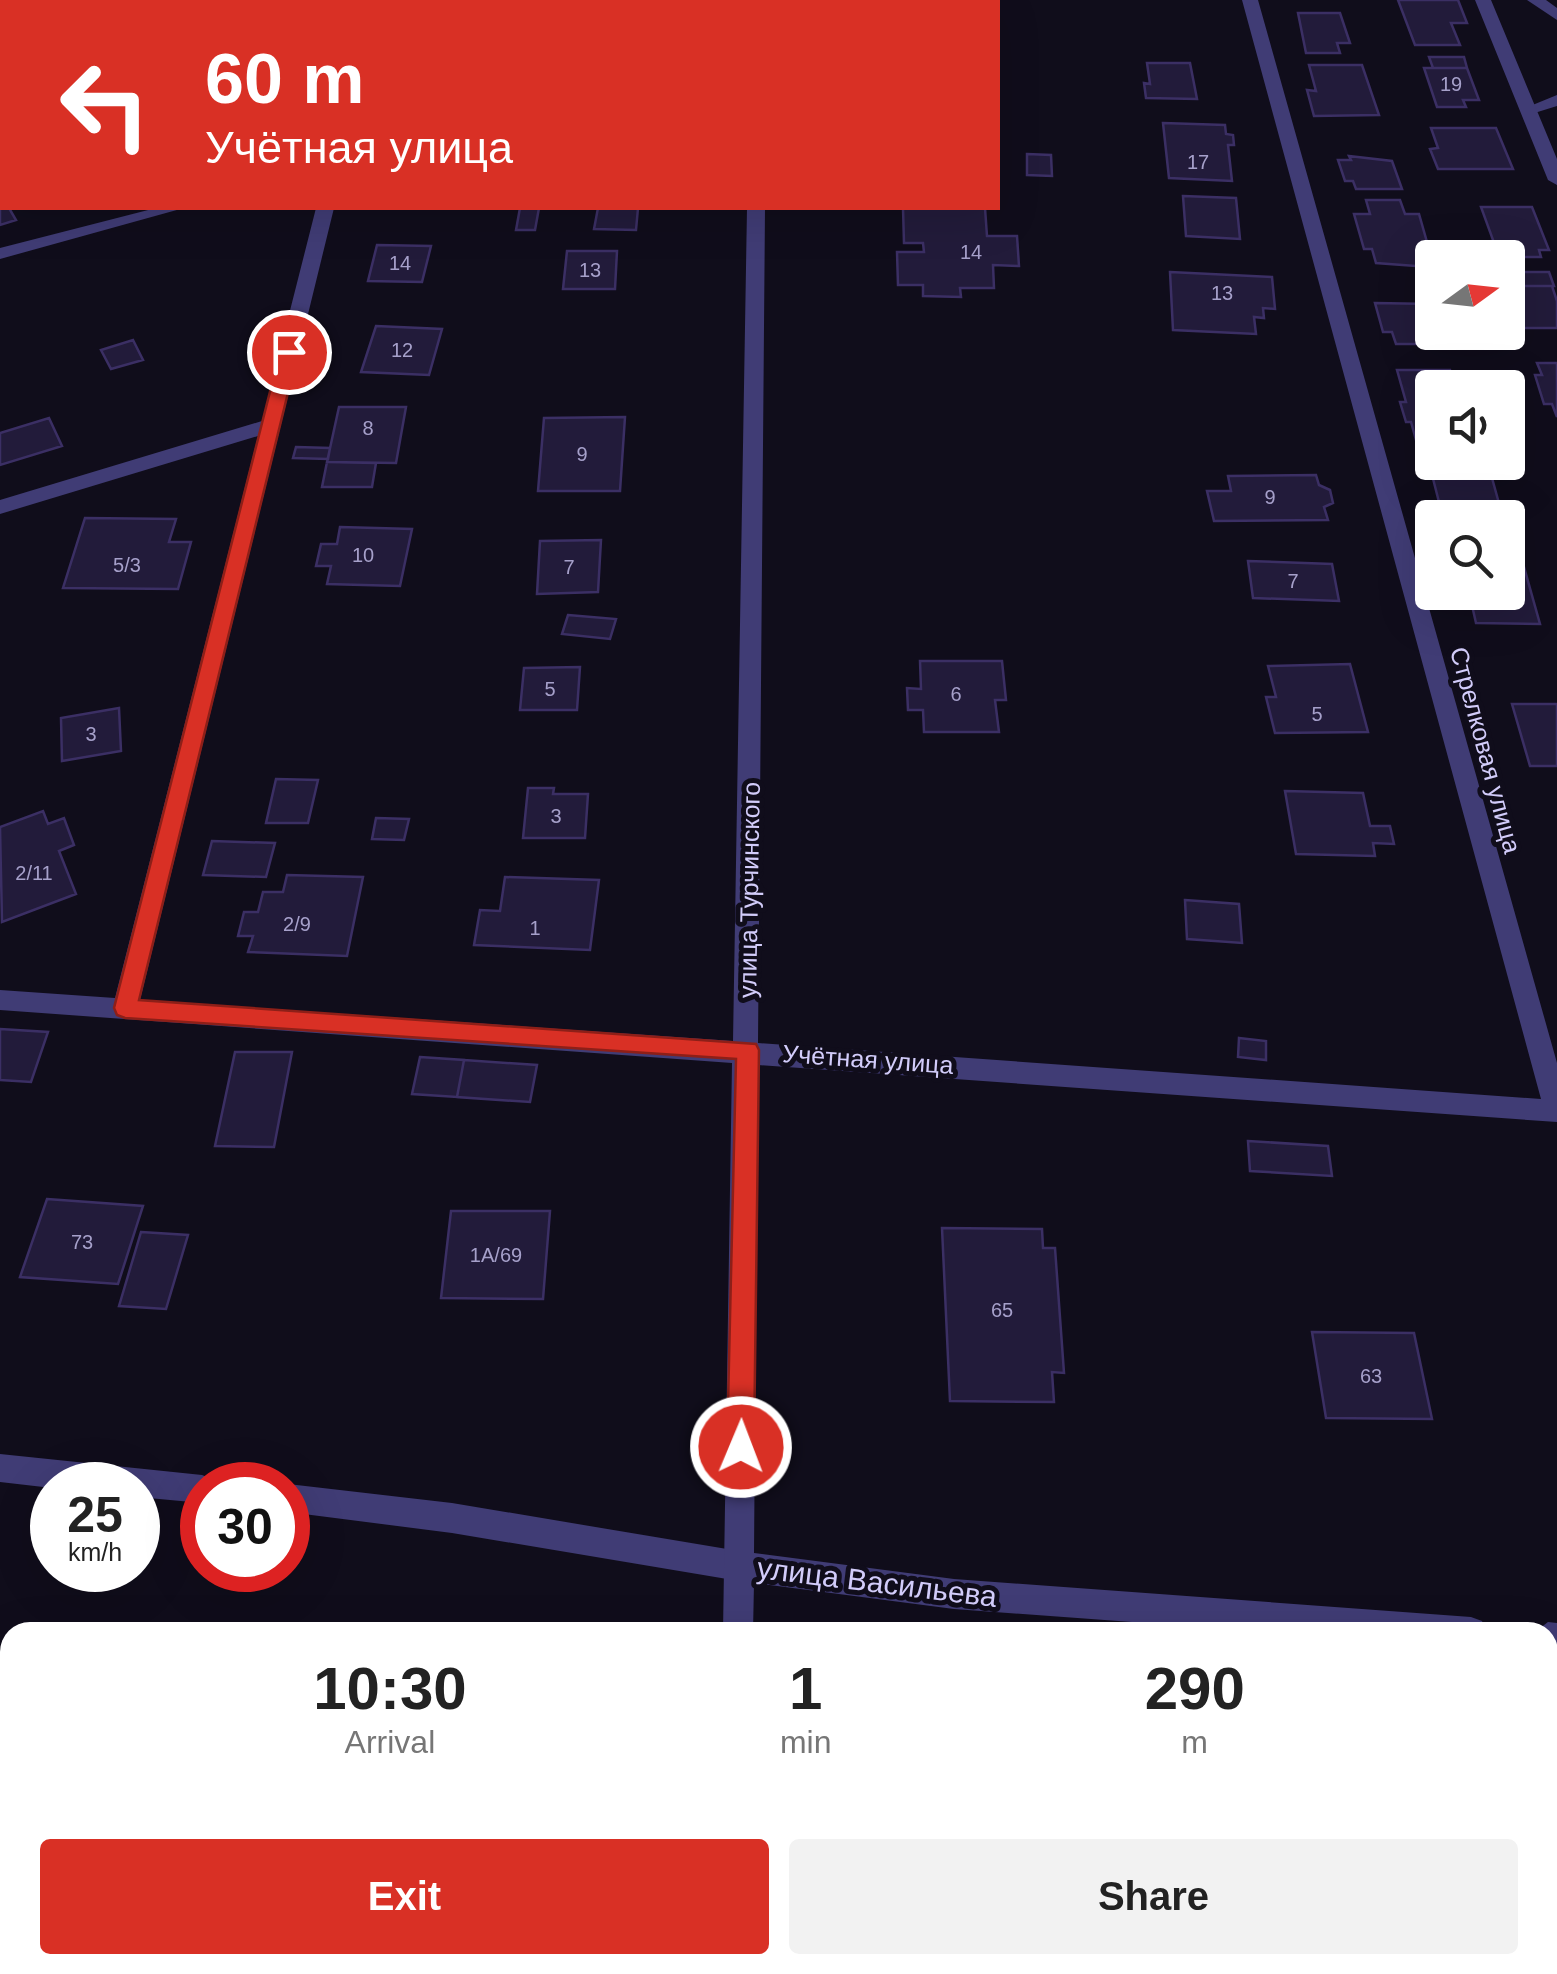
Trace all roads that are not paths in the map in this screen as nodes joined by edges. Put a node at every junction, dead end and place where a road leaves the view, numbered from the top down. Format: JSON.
{"nodes":[{"id":1,"x":1250,"y":0,"type":"edge"},
{"id":2,"x":1483,"y":0,"type":"edge"},
{"id":3,"x":1535,"y":0,"type":"edge"},
{"id":4,"x":1557,"y":15,"type":"edge"},
{"id":5,"x":1557,"y":100,"type":"edge"},
{"id":6,"x":1528,"y":110,"type":"junction"},
{"id":7,"x":1557,"y":180,"type":"edge"},
{"id":8,"x":167,"y":210,"type":"edge"},
{"id":9,"x":325,"y":210,"type":"edge"},
{"id":10,"x":756,"y":210,"type":"edge"},
{"id":11,"x":0,"y":254,"type":"edge"},
{"id":12,"x":271,"y":425,"type":"junction"},
{"id":13,"x":0,"y":508,"type":"edge"},
{"id":14,"x":0,"y":1000,"type":"edge"},
{"id":15,"x":125,"y":1008,"type":"junction"},
{"id":16,"x":748,"y":1050,"type":"junction"},
{"id":17,"x":1557,"y":1110,"type":"edge"},
{"id":18,"x":0,"y":1468,"type":"edge"},
{"id":19,"x":180,"y":1487,"type":"edge"},
{"id":20,"x":310,"y":1501,"type":"edge"},
{"id":21,"x":739,"y":1566,"type":"junction"},
{"id":22,"x":738,"y":1622,"type":"edge"},
{"id":23,"x":1335,"y":1622,"type":"edge"}],
"edges":[{"from":1,"to":17,"type":"street","name":"Стрелковая улица"},
{"from":2,"to":6,"type":"street"},
{"from":3,"to":4,"type":"street"},
{"from":5,"to":6,"type":"street"},
{"from":6,"to":7,"type":"street"},
{"from":8,"to":11,"type":"street"},
{"from":9,"to":12,"type":"street"},
{"from":10,"to":16,"type":"street","name":"улица Турчинского"},
{"from":12,"to":13,"type":"street"},
{"from":12,"to":15,"type":"street"},
{"from":14,"to":15,"type":"street","name":"Учётная улица"},
{"from":15,"to":16,"type":"street","name":"Учётная улица"},
{"from":16,"to":17,"type":"street","name":"Учётная улица"},
{"from":16,"to":21,"type":"street","name":"улица Турчинского"},
{"from":18,"to":19,"type":"street"},
{"from":20,"to":21,"type":"street","name":"улица Васильева"},
{"from":21,"to":22,"type":"street","name":"улица Турчинского"},
{"from":21,"to":23,"type":"street","name":"улица Васильева"}]}
